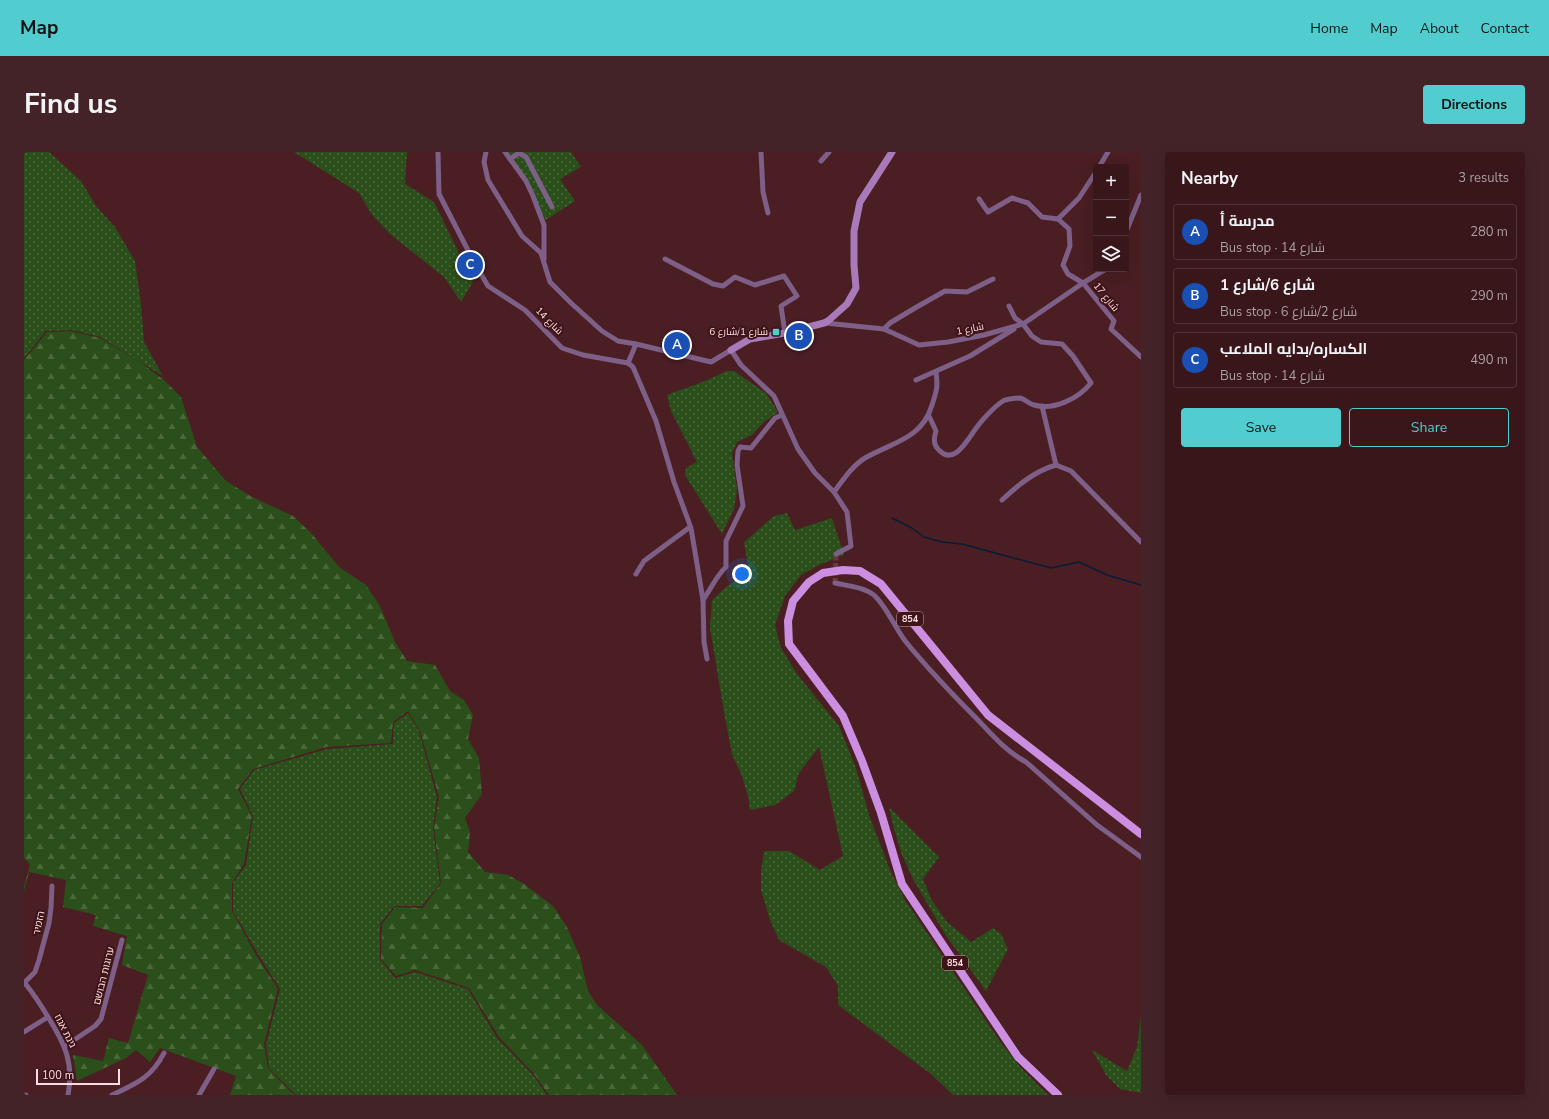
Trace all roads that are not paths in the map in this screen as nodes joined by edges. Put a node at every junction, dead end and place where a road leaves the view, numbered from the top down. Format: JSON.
{"nodes":[{"id":1,"x":438,"y":152,"type":"edge"},
{"id":2,"x":486,"y":152,"type":"edge"},
{"id":3,"x":505,"y":152,"type":"edge"},
{"id":4,"x":761,"y":152,"type":"edge"},
{"id":5,"x":829,"y":152,"type":"edge"},
{"id":6,"x":892,"y":152,"type":"edge"},
{"id":7,"x":1108,"y":152,"type":"edge"},
{"id":8,"x":510,"y":159,"type":"junction"},
{"id":9,"x":821,"y":161,"type":"dead end"},
{"id":10,"x":1101,"y":164,"type":"edge"},
{"id":11,"x":1093,"y":177,"type":"edge"},
{"id":12,"x":1141,"y":195,"type":"edge"},
{"id":13,"x":979,"y":199,"type":"dead end"},
{"id":14,"x":552,"y":207,"type":"dead end"},
{"id":15,"x":768,"y":213,"type":"dead end"},
{"id":16,"x":1058,"y":219,"type":"junction"},
{"id":17,"x":1129,"y":225,"type":"edge"},
{"id":18,"x":665,"y":259,"type":"dead end"},
{"id":19,"x":544,"y":262,"type":"junction"},
{"id":20,"x":1101,"y":272,"type":"edge"},
{"id":21,"x":993,"y":279,"type":"dead end"},
{"id":22,"x":1083,"y":283,"type":"junction"},
{"id":23,"x":1009,"y":306,"type":"dead end"},
{"id":24,"x":824,"y":323,"type":"junction"},
{"id":25,"x":1020,"y":326,"type":"junction"},
{"id":26,"x":884,"y":329,"type":"junction"},
{"id":27,"x":785,"y":333,"type":"junction"},
{"id":28,"x":636,"y":344,"type":"junction"},
{"id":29,"x":730,"y":350,"type":"junction"},
{"id":30,"x":1141,"y":357,"type":"edge"},
{"id":31,"x":628,"y":363,"type":"junction"},
{"id":32,"x":936,"y":372,"type":"junction"},
{"id":33,"x":916,"y":380,"type":"dead end"},
{"id":34,"x":1042,"y":406,"type":"junction"},
{"id":35,"x":782,"y":415,"type":"junction"},
{"id":36,"x":929,"y":416,"type":"junction"},
{"id":37,"x":1056,"y":464,"type":"junction"},
{"id":38,"x":834,"y":492,"type":"junction"},
{"id":39,"x":1002,"y":500,"type":"dead end"},
{"id":40,"x":690,"y":527,"type":"junction"},
{"id":41,"x":1141,"y":542,"type":"edge"},
{"id":42,"x":836,"y":554,"type":"dead end"},
{"id":43,"x":636,"y":574,"type":"dead end"},
{"id":44,"x":835,"y":583,"type":"dead end"},
{"id":45,"x":703,"y":600,"type":"junction"},
{"id":46,"x":707,"y":659,"type":"dead end"},
{"id":47,"x":1141,"y":834,"type":"edge"},
{"id":48,"x":1141,"y":857,"type":"edge"},
{"id":49,"x":52,"y":886,"type":"dead end"},
{"id":50,"x":122,"y":940,"type":"dead end"},
{"id":51,"x":24,"y":982,"type":"edge"},
{"id":52,"x":48,"y":1017,"type":"junction"},
{"id":53,"x":24,"y":1032,"type":"edge"},
{"id":54,"x":65,"y":1046,"type":"junction"},
{"id":55,"x":164,"y":1053,"type":"dead end"},
{"id":56,"x":214,"y":1069,"type":"dead end"},
{"id":57,"x":68,"y":1095,"type":"edge"},
{"id":58,"x":112,"y":1095,"type":"edge"},
{"id":59,"x":199,"y":1095,"type":"edge"},
{"id":60,"x":1058,"y":1095,"type":"edge"}],
"edges":[{"from":1,"to":31,"type":"street","name":"شارع 14"},
{"from":2,"to":19,"type":"street"},
{"from":3,"to":8,"type":"street"},
{"from":4,"to":15,"type":"street"},
{"from":5,"to":9,"type":"street"},
{"from":6,"to":24,"type":"street"},
{"from":7,"to":10,"type":"street"},
{"from":8,"to":14,"type":"street"},
{"from":8,"to":19,"type":"street"},
{"from":11,"to":16,"type":"street"},
{"from":12,"to":17,"type":"street"},
{"from":13,"to":16,"type":"street"},
{"from":16,"to":22,"type":"street"},
{"from":18,"to":27,"type":"street"},
{"from":19,"to":28,"type":"street"},
{"from":20,"to":22,"type":"street","name":"شارع 1"},
{"from":21,"to":26,"type":"street"},
{"from":22,"to":25,"type":"street","name":"شارع 1"},
{"from":22,"to":30,"type":"street","name":"شارع 17"},
{"from":23,"to":25,"type":"street"},
{"from":24,"to":26,"type":"street","name":"شارع 1"},
{"from":24,"to":27,"type":"street"},
{"from":25,"to":26,"type":"street","name":"شارع 1"},
{"from":25,"to":32,"type":"street"},
{"from":25,"to":34,"type":"street"},
{"from":27,"to":29,"type":"street"},
{"from":28,"to":29,"type":"street"},
{"from":28,"to":31,"type":"street"},
{"from":29,"to":35,"type":"street"},
{"from":31,"to":40,"type":"street"},
{"from":32,"to":33,"type":"street"},
{"from":32,"to":36,"type":"street"},
{"from":34,"to":36,"type":"street"},
{"from":34,"to":37,"type":"street"},
{"from":35,"to":38,"type":"street"},
{"from":35,"to":45,"type":"street"},
{"from":36,"to":38,"type":"street"},
{"from":37,"to":39,"type":"street"},
{"from":37,"to":41,"type":"street"},
{"from":38,"to":42,"type":"street"},
{"from":40,"to":43,"type":"street"},
{"from":40,"to":45,"type":"street"},
{"from":44,"to":48,"type":"street"},
{"from":45,"to":46,"type":"street"},
{"from":47,"to":60,"type":"main road","number":"854"},
{"from":49,"to":51,"type":"street","name":"הזמיר"},
{"from":50,"to":54,"type":"street","name":"ערוגות הבושם"},
{"from":51,"to":52,"type":"street","name":"גינת אגוז"},
{"from":52,"to":53,"type":"street"},
{"from":52,"to":54,"type":"street","name":"גינת אגוז"},
{"from":54,"to":57,"type":"street","name":"גינת אגוז"},
{"from":55,"to":58,"type":"street"},
{"from":56,"to":59,"type":"street"}]}
